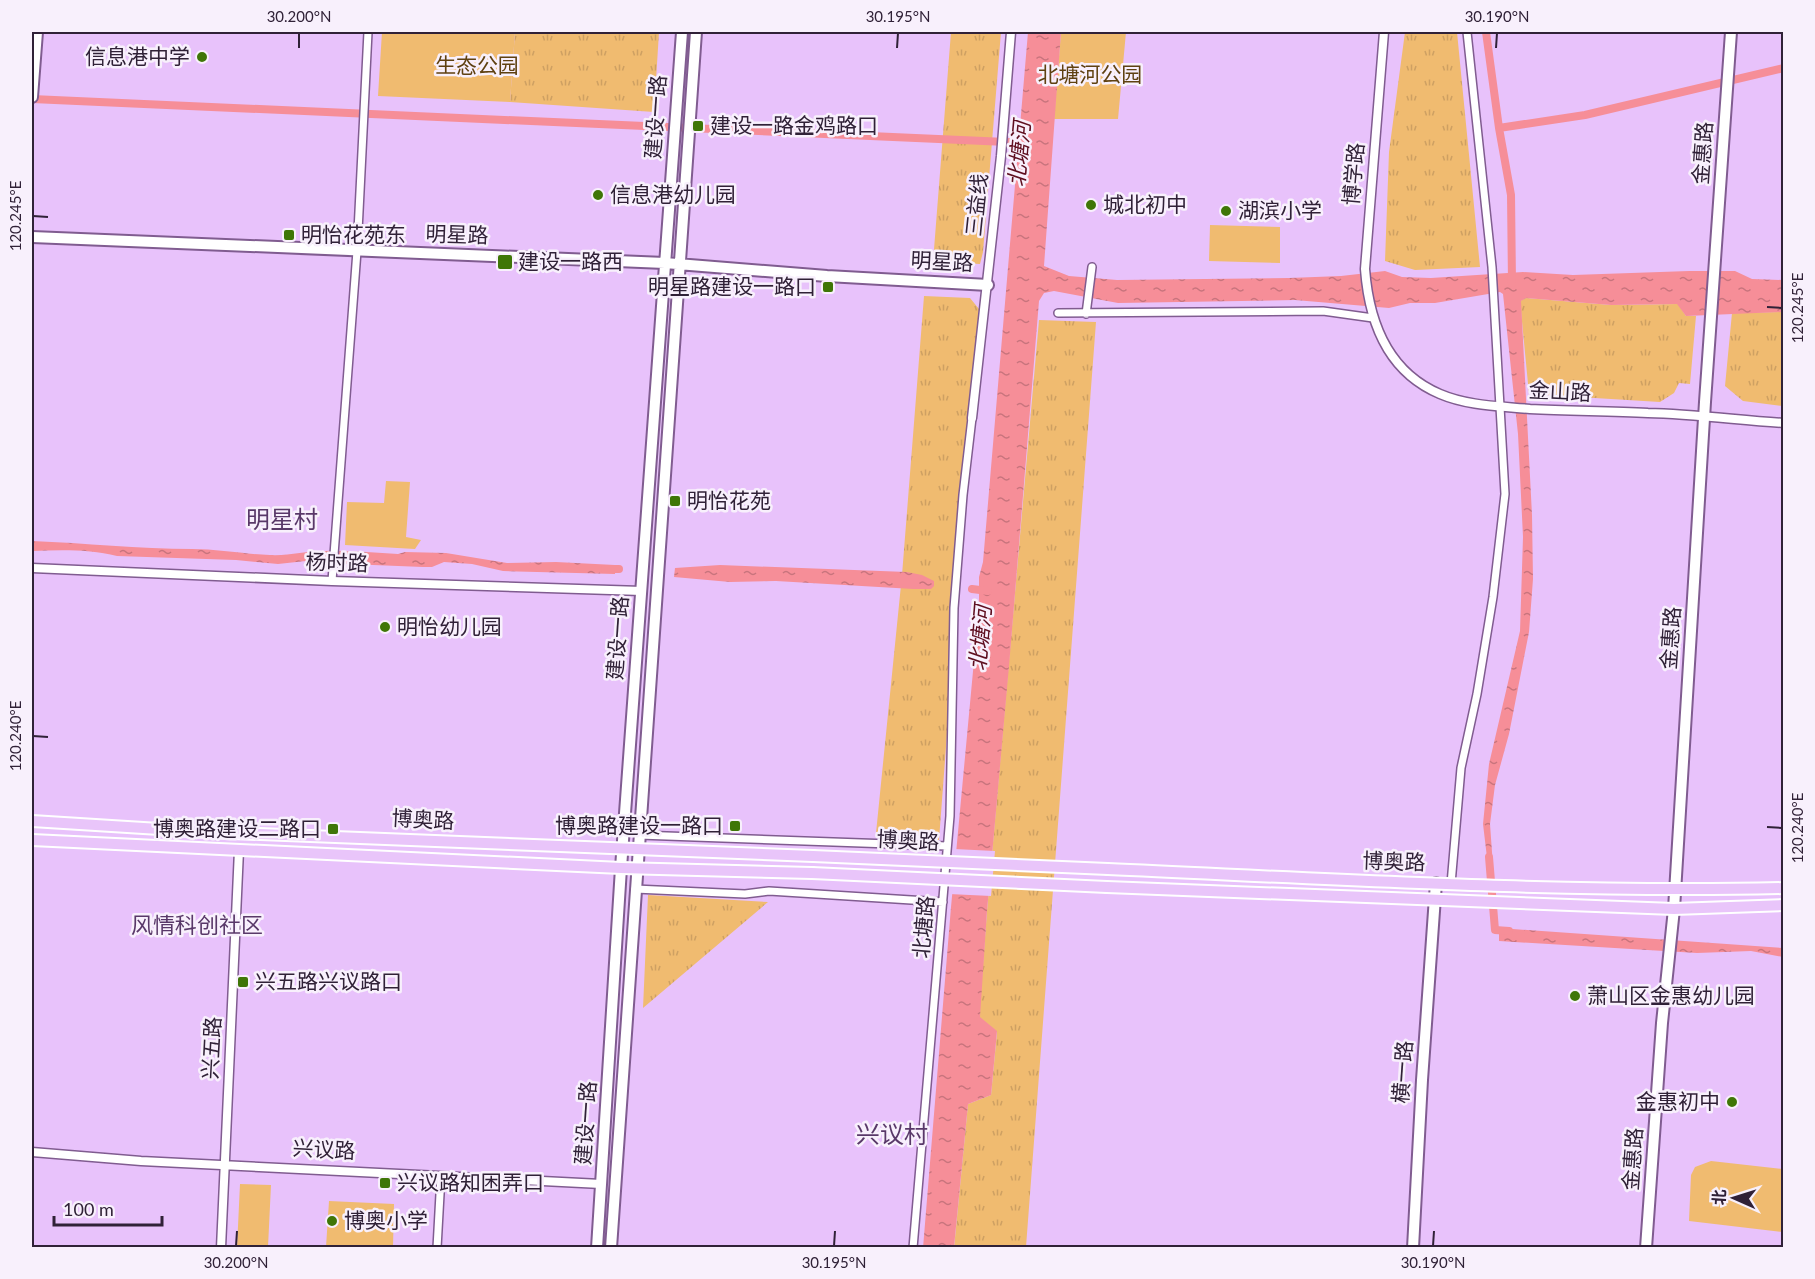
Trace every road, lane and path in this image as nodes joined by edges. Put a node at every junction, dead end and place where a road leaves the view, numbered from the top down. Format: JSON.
{"nodes":[{"id":1,"x":37,"y":32,"type":"edge"},
{"id":2,"x":368,"y":32,"type":"edge"},
{"id":3,"x":682,"y":32,"type":"edge"},
{"id":4,"x":696,"y":32,"type":"edge"},
{"id":5,"x":1011,"y":32,"type":"edge"},
{"id":6,"x":1384,"y":32,"type":"edge"},
{"id":7,"x":1467,"y":32,"type":"edge"},
{"id":8,"x":1731,"y":32,"type":"edge"},
{"id":9,"x":33,"y":85,"type":"edge"},
{"id":10,"x":32,"y":97,"type":"edge"},
{"id":11,"x":32,"y":237,"type":"edge"},
{"id":12,"x":357,"y":251,"type":"junction"},
{"id":13,"x":665,"y":263,"type":"junction"},
{"id":14,"x":680,"y":265,"type":"junction"},
{"id":15,"x":1092,"y":270,"type":"dead end"},
{"id":16,"x":988,"y":285,"type":"junction"},
{"id":17,"x":1058,"y":312,"type":"dead end"},
{"id":18,"x":1086,"y":314,"type":"junction"},
{"id":19,"x":1373,"y":315,"type":"junction"},
{"id":20,"x":1503,"y":407,"type":"junction"},
{"id":21,"x":1704,"y":417,"type":"junction"},
{"id":22,"x":972,"y":418,"type":"joint"},
{"id":23,"x":1784,"y":423,"type":"edge"},
{"id":24,"x":32,"y":568,"type":"edge"},
{"id":25,"x":332,"y":581,"type":"junction"},
{"id":26,"x":642,"y":591,"type":"junction"},
{"id":27,"x":32,"y":821,"type":"edge"},
{"id":28,"x":639,"y":835,"type":"junction"},
{"id":29,"x":32,"y":840,"type":"edge"},
{"id":30,"x":947,"y":846,"type":"junction"},
{"id":31,"x":622,"y":849,"type":"junction"},
{"id":32,"x":239,"y":850,"type":"junction"},
{"id":33,"x":638,"y":850,"type":"junction"},
{"id":34,"x":621,"y":868,"type":"junction"},
{"id":35,"x":637,"y":868,"type":"junction"},
{"id":36,"x":1436,"y":883,"type":"junction"},
{"id":37,"x":1452,"y":884,"type":"junction"},
{"id":38,"x":1784,"y":888,"type":"edge"},
{"id":39,"x":635,"y":889,"type":"junction"},
{"id":40,"x":1675,"y":890,"type":"junction"},
{"id":41,"x":1435,"y":899,"type":"junction"},
{"id":42,"x":943,"y":902,"type":"junction"},
{"id":43,"x":1784,"y":905,"type":"edge"},
{"id":44,"x":1674,"y":909,"type":"junction"},
{"id":45,"x":32,"y":1152,"type":"edge"},
{"id":46,"x":224,"y":1165,"type":"junction"},
{"id":47,"x":441,"y":1176,"type":"junction"},
{"id":48,"x":601,"y":1184,"type":"junction"},
{"id":49,"x":616,"y":1184,"type":"junction"},
{"id":50,"x":221,"y":1248,"type":"edge"},
{"id":51,"x":437,"y":1248,"type":"edge"},
{"id":52,"x":597,"y":1248,"type":"edge"},
{"id":53,"x":611,"y":1248,"type":"edge"},
{"id":54,"x":913,"y":1248,"type":"edge"},
{"id":55,"x":1413,"y":1248,"type":"edge"},
{"id":56,"x":1646,"y":1248,"type":"edge"}],
"edges":[{"from":1,"to":9,"type":"main road"},
{"from":2,"to":12,"type":"street"},
{"from":3,"to":13,"type":"main road","name":"建设一路"},
{"from":4,"to":14,"type":"main road","name":"建设一路"},
{"from":5,"to":16,"type":"street","name":"三益线"},
{"from":6,"to":19,"type":"street","name":"博学路"},
{"from":7,"to":20,"type":"street"},
{"from":8,"to":21,"type":"main road","name":"金惠路"},
{"from":9,"to":10,"type":"main road"},
{"from":11,"to":12,"type":"main road","name":"明星路"},
{"from":12,"to":13,"type":"main road","name":"明星路"},
{"from":12,"to":25,"type":"street"},
{"from":13,"to":14,"type":"main road","name":"明星路"},
{"from":13,"to":26,"type":"main road","name":"建设一路"},
{"from":14,"to":16,"type":"main road","name":"明星路"},
{"from":14,"to":28,"type":"main road","name":"建设一路"},
{"from":15,"to":18,"type":"street"},
{"from":16,"to":22,"type":"street","name":"三益线"},
{"from":17,"to":18,"type":"street"},
{"from":18,"to":19,"type":"street"},
{"from":19,"to":20,"type":"street","name":"金山路"},
{"from":20,"to":21,"type":"street","name":"金山路"},
{"from":20,"to":37,"type":"street"},
{"from":21,"to":23,"type":"street","name":"金山路"},
{"from":21,"to":40,"type":"main road","name":"金惠路"},
{"from":22,"to":30,"type":"street","name":"北塘路"},
{"from":24,"to":25,"type":"street","name":"杨时路"},
{"from":25,"to":26,"type":"street","name":"杨时路"},
{"from":26,"to":31,"type":"main road","name":"建设一路"},
{"from":27,"to":31,"type":"main road","name":"博奥路"},
{"from":28,"to":30,"type":"street"},
{"from":28,"to":33,"type":"main road","name":"建设一路"},
{"from":29,"to":32,"type":"main road","name":"博奥路"},
{"from":30,"to":42,"type":"street","name":"北塘路"},
{"from":31,"to":33,"type":"main road","name":"博奥路"},
{"from":31,"to":34,"type":"main road","name":"建设一路"},
{"from":32,"to":34,"type":"main road","name":"博奥路"},
{"from":32,"to":46,"type":"street","name":"兴五路"},
{"from":33,"to":35,"type":"main road","name":"建设一路"},
{"from":33,"to":36,"type":"main road","name":"博奥路","bridge":true},
{"from":34,"to":35,"type":"main road","name":"博奥路"},
{"from":34,"to":48,"type":"main road","name":"建设一路"},
{"from":35,"to":39,"type":"main road","name":"建设一路"},
{"from":35,"to":41,"type":"main road","name":"博奥路","bridge":true},
{"from":36,"to":37,"type":"main road","name":"博奥路"},
{"from":36,"to":41,"type":"main road","name":"横一路"},
{"from":37,"to":40,"type":"main road","name":"博奥路"},
{"from":38,"to":40,"type":"main road","name":"博奥路"},
{"from":39,"to":42,"type":"street"},
{"from":39,"to":49,"type":"main road","name":"建设一路"},
{"from":40,"to":44,"type":"main road","name":"金惠路"},
{"from":41,"to":44,"type":"main road","name":"博奥路"},
{"from":41,"to":55,"type":"main road","name":"横一路"},
{"from":42,"to":54,"type":"street","name":"北塘路"},
{"from":43,"to":44,"type":"main road","name":"博奥路"},
{"from":44,"to":56,"type":"main road","name":"金惠路"},
{"from":45,"to":46,"type":"street","name":"兴议路"},
{"from":46,"to":47,"type":"street","name":"兴议路"},
{"from":46,"to":50,"type":"street","name":"兴五路"},
{"from":47,"to":48,"type":"street","name":"兴议路"},
{"from":47,"to":51,"type":"street"},
{"from":48,"to":49,"type":"main road","name":"兴议路"},
{"from":48,"to":52,"type":"main road","name":"建设一路"},
{"from":49,"to":53,"type":"main road","name":"建设一路"}]}
